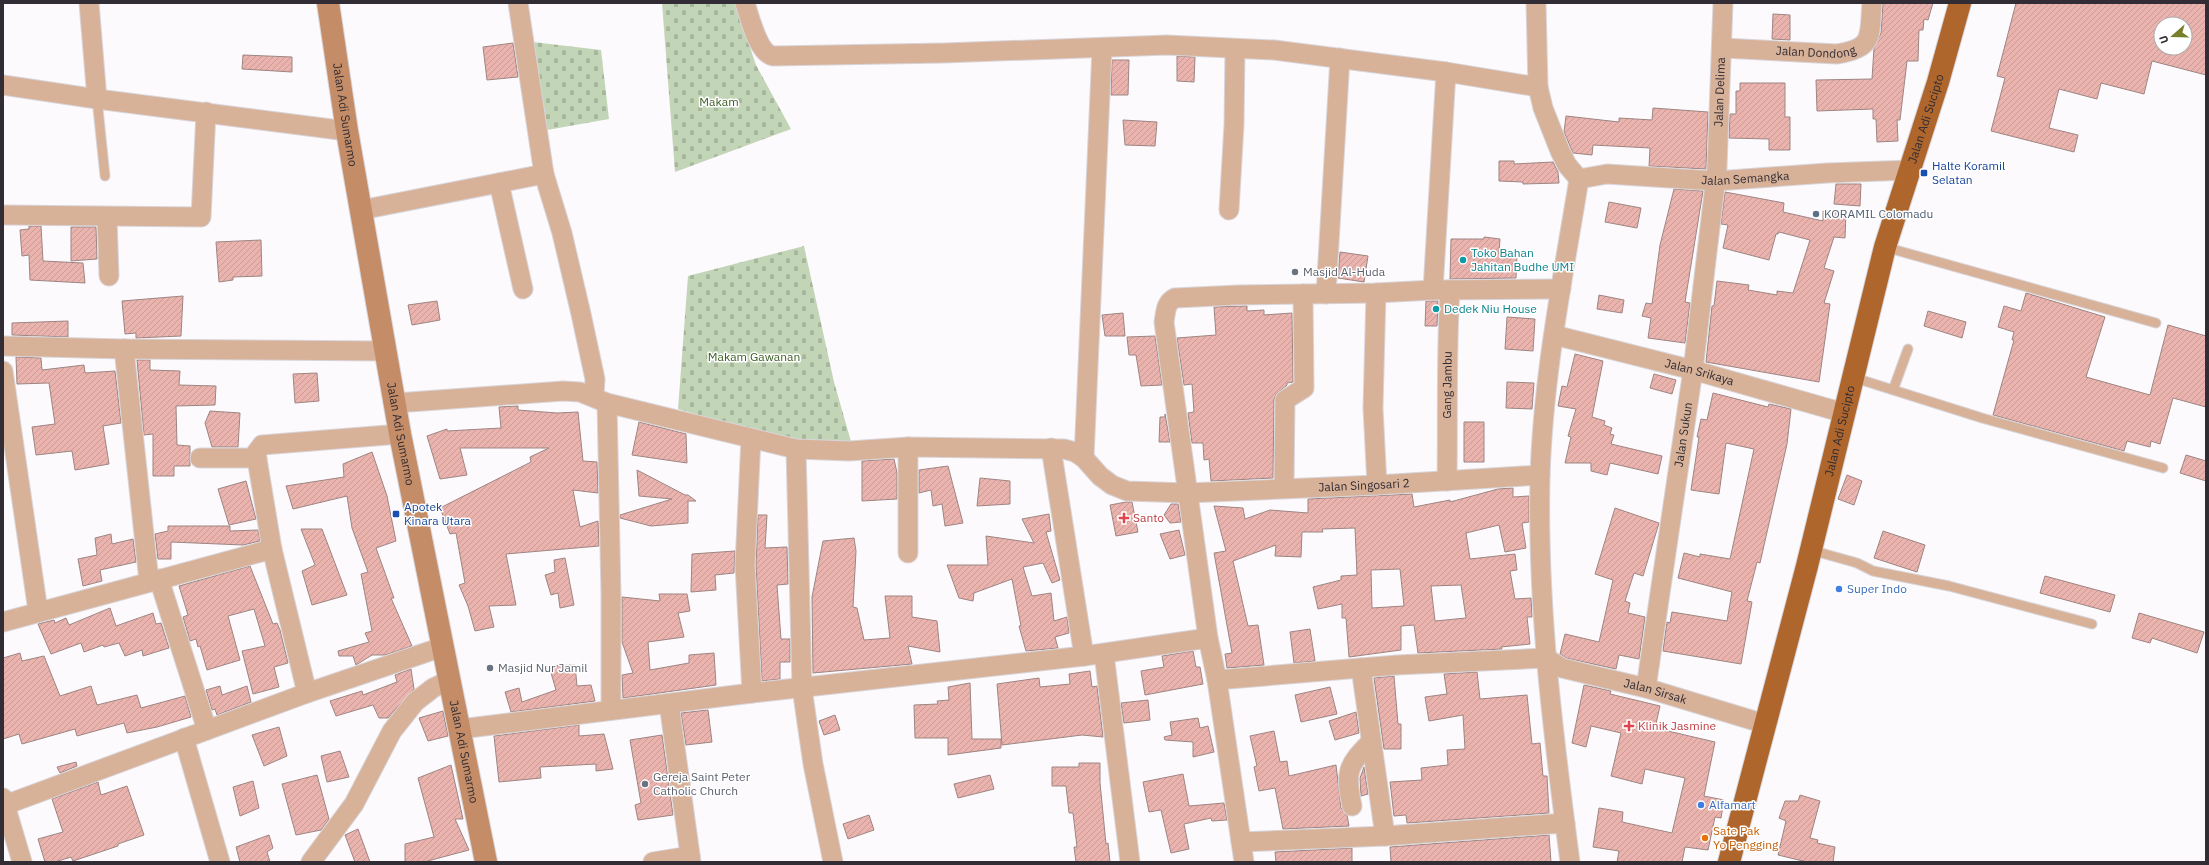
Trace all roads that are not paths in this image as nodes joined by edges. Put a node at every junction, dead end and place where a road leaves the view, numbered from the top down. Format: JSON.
{"nodes":[{"id":1,"x":89,"y":3,"type":"edge"},
{"id":2,"x":328,"y":3,"type":"edge"},
{"id":3,"x":518,"y":3,"type":"edge"},
{"id":4,"x":745,"y":3,"type":"edge"},
{"id":5,"x":1536,"y":3,"type":"edge"},
{"id":6,"x":1723,"y":3,"type":"edge"},
{"id":7,"x":1872,"y":3,"type":"edge"},
{"id":8,"x":1960,"y":3,"type":"edge"},
{"id":9,"x":1102,"y":48,"type":"junction"},
{"id":10,"x":1723,"y":48,"type":"junction"},
{"id":11,"x":1235,"y":49,"type":"junction"},
{"id":12,"x":1340,"y":58,"type":"junction"},
{"id":13,"x":1446,"y":72,"type":"junction"},
{"id":14,"x":3,"y":85,"type":"edge"},
{"id":15,"x":1538,"y":87,"type":"junction"},
{"id":16,"x":97,"y":99,"type":"junction"},
{"id":17,"x":206,"y":112,"type":"junction"},
{"id":18,"x":347,"y":131,"type":"junction"},
{"id":19,"x":1911,"y":170,"type":"junction"},
{"id":20,"x":544,"y":174,"type":"junction"},
{"id":21,"x":105,"y":176,"type":"dead end"},
{"id":22,"x":1579,"y":178,"type":"junction"},
{"id":23,"x":1716,"y":182,"type":"junction"},
{"id":24,"x":499,"y":183,"type":"junction"},
{"id":25,"x":361,"y":210,"type":"junction"},
{"id":26,"x":1229,"y":210,"type":"dead end"},
{"id":27,"x":3,"y":215,"type":"edge"},
{"id":28,"x":107,"y":217,"type":"junction"},
{"id":29,"x":1885,"y":247,"type":"junction"},
{"id":30,"x":108,"y":276,"type":"dead end"},
{"id":31,"x":524,"y":289,"type":"dead end"},
{"id":32,"x":1561,"y":289,"type":"junction"},
{"id":33,"x":1441,"y":290,"type":"junction"},
{"id":34,"x":1376,"y":293,"type":"junction"},
{"id":35,"x":1304,"y":294,"type":"junction"},
{"id":36,"x":1326,"y":294,"type":"junction"},
{"id":37,"x":2156,"y":323,"type":"dead end"},
{"id":38,"x":1554,"y":335,"type":"junction"},
{"id":39,"x":3,"y":346,"type":"edge"},
{"id":40,"x":124,"y":349,"type":"junction"},
{"id":41,"x":1908,"y":349,"type":"dead end"},
{"id":42,"x":386,"y":351,"type":"junction"},
{"id":43,"x":1693,"y":370,"type":"junction"},
{"id":44,"x":3,"y":371,"type":"edge"},
{"id":45,"x":1852,"y":377,"type":"junction"},
{"id":46,"x":1893,"y":390,"type":"junction"},
{"id":47,"x":600,"y":400,"type":"junction"},
{"id":48,"x":396,"y":403,"type":"junction"},
{"id":49,"x":1844,"y":413,"type":"junction"},
{"id":50,"x":400,"y":434,"type":"junction"},
{"id":51,"x":751,"y":438,"type":"junction"},
{"id":52,"x":908,"y":447,"type":"junction"},
{"id":53,"x":1051,"y":448,"type":"junction"},
{"id":54,"x":796,"y":449,"type":"junction"},
{"id":55,"x":200,"y":458,"type":"dead end"},
{"id":56,"x":257,"y":458,"type":"junction"},
{"id":57,"x":1084,"y":458,"type":"junction"},
{"id":58,"x":2163,"y":468,"type":"dead end"},
{"id":59,"x":1540,"y":475,"type":"junction"},
{"id":60,"x":1447,"y":481,"type":"junction"},
{"id":61,"x":1377,"y":485,"type":"junction"},
{"id":62,"x":1284,"y":488,"type":"junction"},
{"id":63,"x":1187,"y":493,"type":"junction"},
{"id":64,"x":272,"y":549,"type":"junction"},
{"id":65,"x":1811,"y":550,"type":"junction"},
{"id":66,"x":908,"y":553,"type":"dead end"},
{"id":67,"x":154,"y":580,"type":"junction"},
{"id":68,"x":38,"y":611,"type":"junction"},
{"id":69,"x":3,"y":622,"type":"edge"},
{"id":70,"x":2092,"y":624,"type":"dead end"},
{"id":71,"x":1208,"y":638,"type":"junction"},
{"id":72,"x":442,"y":647,"type":"junction"},
{"id":73,"x":1104,"y":654,"type":"junction"},
{"id":74,"x":1084,"y":656,"type":"junction"},
{"id":75,"x":1546,"y":658,"type":"junction"},
{"id":76,"x":1361,"y":668,"type":"junction"},
{"id":77,"x":450,"y":680,"type":"junction"},
{"id":78,"x":1217,"y":680,"type":"junction"},
{"id":79,"x":802,"y":688,"type":"junction"},
{"id":80,"x":1646,"y":688,"type":"junction"},
{"id":81,"x":308,"y":693,"type":"junction"},
{"id":82,"x":752,"y":693,"type":"junction"},
{"id":83,"x":669,"y":704,"type":"junction"},
{"id":84,"x":611,"y":710,"type":"junction"},
{"id":85,"x":1765,"y":724,"type":"junction"},
{"id":86,"x":460,"y":729,"type":"junction"},
{"id":87,"x":208,"y":730,"type":"junction"},
{"id":88,"x":184,"y":738,"type":"junction"},
{"id":89,"x":1371,"y":742,"type":"junction"},
{"id":90,"x":4,"y":801,"type":"edge"},
{"id":91,"x":1352,"y":806,"type":"dead end"},
{"id":92,"x":1565,"y":823,"type":"junction"},
{"id":93,"x":1385,"y":836,"type":"junction"},
{"id":94,"x":1241,"y":842,"type":"junction"},
{"id":95,"x":691,"y":859,"type":"edge"},
{"id":96,"x":22,"y":862,"type":"edge"},
{"id":97,"x":220,"y":862,"type":"edge"},
{"id":98,"x":311,"y":862,"type":"edge"},
{"id":99,"x":486,"y":862,"type":"edge"},
{"id":100,"x":652,"y":862,"type":"edge"},
{"id":101,"x":833,"y":862,"type":"edge"},
{"id":102,"x":1130,"y":862,"type":"edge"},
{"id":103,"x":1244,"y":862,"type":"edge"},
{"id":104,"x":1570,"y":862,"type":"edge"},
{"id":105,"x":1729,"y":862,"type":"edge"}],
"edges":[{"from":1,"to":16,"type":"street"},
{"from":2,"to":18,"type":"main road","name":"Jalan Adi Sumarmo"},
{"from":3,"to":20,"type":"street"},
{"from":4,"to":9,"type":"street"},
{"from":5,"to":15,"type":"street"},
{"from":6,"to":10,"type":"street","name":"Jalan Delima"},
{"from":7,"to":10,"type":"street","name":"Jalan Dondong"},
{"from":8,"to":19,"type":"highway","name":"Jalan Adi Sucipto"},
{"from":9,"to":11,"type":"street"},
{"from":9,"to":57,"type":"street"},
{"from":10,"to":23,"type":"street","name":"Jalan Delima"},
{"from":11,"to":12,"type":"street"},
{"from":11,"to":26,"type":"street"},
{"from":12,"to":13,"type":"street"},
{"from":12,"to":36,"type":"street"},
{"from":13,"to":15,"type":"street"},
{"from":13,"to":33,"type":"street","name":"Gang Jambu"},
{"from":14,"to":16,"type":"street"},
{"from":15,"to":22,"type":"street"},
{"from":16,"to":17,"type":"street"},
{"from":16,"to":21,"type":"lane"},
{"from":17,"to":18,"type":"street"},
{"from":17,"to":28,"type":"street"},
{"from":18,"to":25,"type":"main road","name":"Jalan Adi Sumarmo"},
{"from":19,"to":23,"type":"street","name":"Jalan Semangka"},
{"from":19,"to":29,"type":"highway","name":"Jalan Adi Sucipto"},
{"from":20,"to":24,"type":"street"},
{"from":20,"to":47,"type":"street"},
{"from":22,"to":23,"type":"street","name":"Jalan Semangka"},
{"from":22,"to":32,"type":"street"},
{"from":23,"to":43,"type":"street","name":"Jalan Sukun"},
{"from":24,"to":25,"type":"street"},
{"from":24,"to":31,"type":"street"},
{"from":25,"to":42,"type":"main road","name":"Jalan Adi Sumarmo"},
{"from":27,"to":28,"type":"street"},
{"from":28,"to":30,"type":"street"},
{"from":29,"to":37,"type":"lane"},
{"from":29,"to":45,"type":"highway","name":"Jalan Adi Sucipto"},
{"from":32,"to":33,"type":"street"},
{"from":32,"to":38,"type":"street"},
{"from":33,"to":34,"type":"street"},
{"from":33,"to":60,"type":"street","name":"Gang Jambu"},
{"from":34,"to":36,"type":"street"},
{"from":34,"to":61,"type":"street"},
{"from":35,"to":36,"type":"street"},
{"from":35,"to":62,"type":"street"},
{"from":35,"to":63,"type":"street"},
{"from":38,"to":43,"type":"street","name":"Jalan Srikaya"},
{"from":38,"to":59,"type":"street"},
{"from":39,"to":40,"type":"street"},
{"from":40,"to":42,"type":"street"},
{"from":40,"to":67,"type":"street"},
{"from":41,"to":46,"type":"lane"},
{"from":42,"to":48,"type":"main road","name":"Jalan Adi Sumarmo"},
{"from":43,"to":49,"type":"street","name":"Jalan Srikaya"},
{"from":43,"to":80,"type":"street","name":"Jalan Sukun"},
{"from":44,"to":68,"type":"street"},
{"from":45,"to":46,"type":"lane"},
{"from":45,"to":49,"type":"highway","name":"Jalan Adi Sucipto"},
{"from":46,"to":58,"type":"lane"},
{"from":47,"to":48,"type":"street"},
{"from":47,"to":51,"type":"street"},
{"from":47,"to":84,"type":"street"},
{"from":48,"to":50,"type":"main road","name":"Jalan Adi Sumarmo"},
{"from":49,"to":65,"type":"highway","name":"Jalan Adi Sucipto"},
{"from":50,"to":56,"type":"street"},
{"from":50,"to":72,"type":"main road","name":"Jalan Adi Sumarmo"},
{"from":51,"to":54,"type":"street"},
{"from":51,"to":82,"type":"street"},
{"from":52,"to":53,"type":"street"},
{"from":52,"to":54,"type":"street"},
{"from":52,"to":66,"type":"street"},
{"from":53,"to":57,"type":"street"},
{"from":53,"to":74,"type":"street"},
{"from":54,"to":79,"type":"street"},
{"from":55,"to":56,"type":"street"},
{"from":56,"to":64,"type":"street"},
{"from":57,"to":63,"type":"street","name":"Jalan Singosari 2"},
{"from":59,"to":60,"type":"street","name":"Jalan Singosari 2"},
{"from":59,"to":75,"type":"street"},
{"from":60,"to":61,"type":"street","name":"Jalan Singosari 2"},
{"from":61,"to":62,"type":"street","name":"Jalan Singosari 2"},
{"from":62,"to":63,"type":"street","name":"Jalan Singosari 2"},
{"from":63,"to":71,"type":"street"},
{"from":64,"to":67,"type":"street"},
{"from":64,"to":81,"type":"street"},
{"from":65,"to":70,"type":"lane"},
{"from":65,"to":85,"type":"highway","name":"Jalan Adi Sucipto"},
{"from":67,"to":68,"type":"street"},
{"from":67,"to":87,"type":"street"},
{"from":68,"to":69,"type":"street"},
{"from":71,"to":73,"type":"street"},
{"from":71,"to":78,"type":"street"},
{"from":72,"to":77,"type":"main road","name":"Jalan Adi Sumarmo"},
{"from":72,"to":81,"type":"street"},
{"from":73,"to":74,"type":"street"},
{"from":73,"to":102,"type":"street"},
{"from":74,"to":79,"type":"street"},
{"from":75,"to":76,"type":"street"},
{"from":75,"to":80,"type":"street","name":"Jalan Sirsak"},
{"from":75,"to":92,"type":"street"},
{"from":76,"to":78,"type":"street"},
{"from":76,"to":89,"type":"street"},
{"from":77,"to":86,"type":"main road","name":"Jalan Adi Sumarmo"},
{"from":77,"to":98,"type":"street"},
{"from":78,"to":94,"type":"street"},
{"from":79,"to":82,"type":"street"},
{"from":79,"to":101,"type":"street"},
{"from":80,"to":85,"type":"street","name":"Jalan Sirsak"},
{"from":81,"to":87,"type":"street"},
{"from":82,"to":83,"type":"street"},
{"from":83,"to":84,"type":"street"},
{"from":83,"to":95,"type":"street"},
{"from":84,"to":86,"type":"street"},
{"from":85,"to":105,"type":"highway","name":"Jalan Adi Sucipto"},
{"from":86,"to":99,"type":"main road","name":"Jalan Adi Sumarmo"},
{"from":87,"to":88,"type":"street"},
{"from":88,"to":90,"type":"street"},
{"from":88,"to":97,"type":"street"},
{"from":89,"to":91,"type":"street"},
{"from":89,"to":93,"type":"street"},
{"from":90,"to":96,"type":"street"},
{"from":92,"to":93,"type":"street"},
{"from":92,"to":104,"type":"street"},
{"from":93,"to":94,"type":"street"},
{"from":94,"to":103,"type":"street"},
{"from":95,"to":100,"type":"street"}]}
